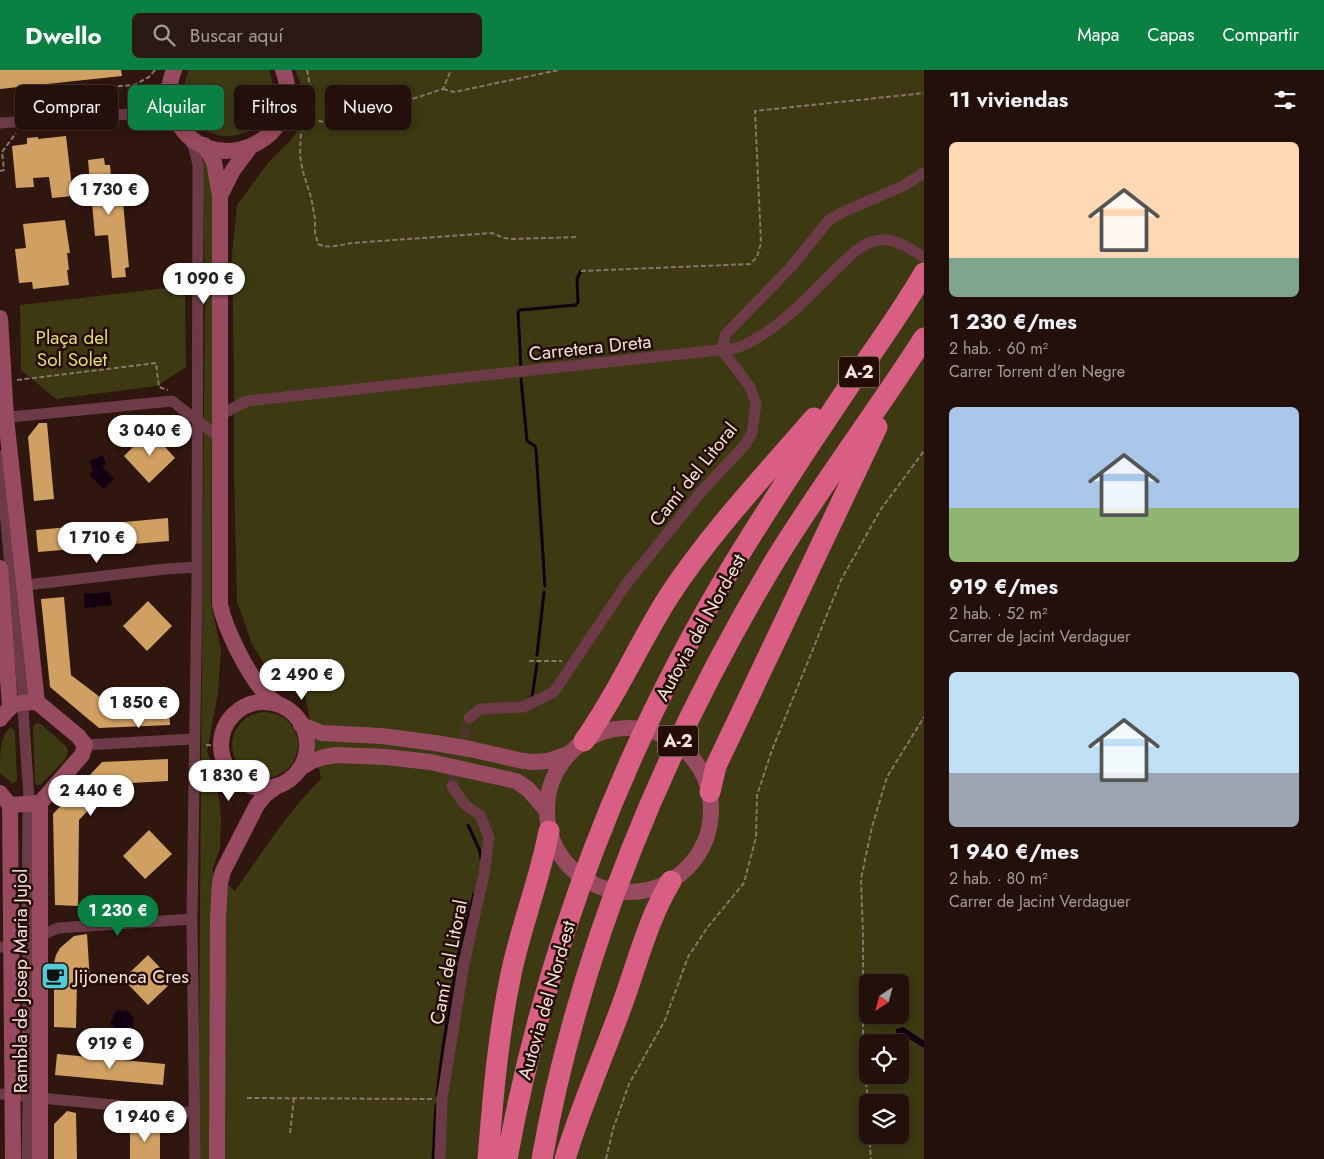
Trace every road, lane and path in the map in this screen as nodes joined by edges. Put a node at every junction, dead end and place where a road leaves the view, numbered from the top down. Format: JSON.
{"nodes":[{"id":1,"x":155,"y":70,"type":"edge"},
{"id":2,"x":283,"y":70,"type":"edge"},
{"id":3,"x":307,"y":70,"type":"edge"},
{"id":4,"x":451,"y":70,"type":"edge"},
{"id":5,"x":559,"y":70,"type":"edge"},
{"id":6,"x":286,"y":85,"type":"edge"},
{"id":7,"x":310,"y":85,"type":"edge"},
{"id":8,"x":118,"y":86,"type":"edge"},
{"id":9,"x":443,"y":89,"type":"junction"},
{"id":10,"x":924,"y":93,"type":"edge"},
{"id":11,"x":128,"y":114,"type":"edge"},
{"id":12,"x":315,"y":119,"type":"edge"},
{"id":13,"x":0,"y":123,"type":"edge"},
{"id":14,"x":184,"y":130,"type":"edge"},
{"id":15,"x":185,"y":130,"type":"edge"},
{"id":16,"x":273,"y":130,"type":"edge"},
{"id":17,"x":302,"y":130,"type":"edge"},
{"id":18,"x":15,"y":136,"type":"dead end"},
{"id":19,"x":204,"y":145,"type":"junction"},
{"id":20,"x":251,"y":146,"type":"junction"},
{"id":21,"x":0,"y":171,"type":"edge"},
{"id":22,"x":924,"y":173,"type":"edge"},
{"id":23,"x":220,"y":196,"type":"junction"},
{"id":24,"x":578,"y":237,"type":"dead end"},
{"id":25,"x":924,"y":257,"type":"edge"},
{"id":26,"x":581,"y":271,"type":"dead end"},
{"id":27,"x":924,"y":273,"type":"edge"},
{"id":28,"x":0,"y":318,"type":"edge"},
{"id":29,"x":882,"y":338,"type":"junction"},
{"id":30,"x":924,"y":338,"type":"edge"},
{"id":31,"x":722,"y":350,"type":"junction"},
{"id":32,"x":907,"y":364,"type":"junction"},
{"id":33,"x":15,"y":380,"type":"dead end"},
{"id":34,"x":172,"y":392,"type":"dead end"},
{"id":35,"x":220,"y":415,"type":"junction"},
{"id":36,"x":3,"y":418,"type":"edge"},
{"id":37,"x":198,"y":420,"type":"junction"},
{"id":38,"x":220,"y":438,"type":"junction"},
{"id":39,"x":924,"y":451,"type":"edge"},
{"id":40,"x":0,"y":456,"type":"edge"},
{"id":41,"x":196,"y":567,"type":"junction"},
{"id":42,"x":8,"y":582,"type":"edge"},
{"id":43,"x":529,"y":661,"type":"dead end"},
{"id":44,"x":574,"y":661,"type":"junction"},
{"id":45,"x":249,"y":670,"type":"junction"},
{"id":46,"x":23,"y":693,"type":"dead end"},
{"id":47,"x":278,"y":706,"type":"junction"},
{"id":48,"x":18,"y":709,"type":"edge"},
{"id":49,"x":239,"y":711,"type":"junction"},
{"id":50,"x":924,"y":717,"type":"edge"},
{"id":51,"x":469,"y":718,"type":"dead end"},
{"id":52,"x":301,"y":724,"type":"junction"},
{"id":53,"x":584,"y":741,"type":"junction"},
{"id":54,"x":193,"y":742,"type":"junction"},
{"id":55,"x":85,"y":744,"type":"junction"},
{"id":56,"x":221,"y":746,"type":"junction"},
{"id":57,"x":568,"y":754,"type":"junction"},
{"id":58,"x":299,"y":769,"type":"junction"},
{"id":59,"x":236,"y":777,"type":"junction"},
{"id":60,"x":277,"y":786,"type":"junction"},
{"id":61,"x":452,"y":786,"type":"dead end"},
{"id":62,"x":710,"y":792,"type":"junction"},
{"id":63,"x":5,"y":799,"type":"edge"},
{"id":64,"x":35,"y":801,"type":"junction"},
{"id":65,"x":28,"y":815,"type":"dead end"},
{"id":66,"x":248,"y":819,"type":"junction"},
{"id":67,"x":548,"y":821,"type":"junction"},
{"id":68,"x":671,"y":881,"type":"junction"},
{"id":69,"x":192,"y":920,"type":"junction"},
{"id":70,"x":31,"y":938,"type":"junction"},
{"id":71,"x":6,"y":947,"type":"edge"},
{"id":72,"x":867,"y":1094,"type":"edge"},
{"id":73,"x":21,"y":1096,"type":"edge"},
{"id":74,"x":247,"y":1098,"type":"dead end"},
{"id":75,"x":294,"y":1098,"type":"junction"},
{"id":76,"x":442,"y":1099,"type":"junction"},
{"id":77,"x":195,"y":1112,"type":"junction"},
{"id":78,"x":290,"y":1133,"type":"dead end"},
{"id":79,"x":869,"y":1144,"type":"edge"},
{"id":80,"x":13,"y":1159,"type":"edge"},
{"id":81,"x":28,"y":1159,"type":"edge"},
{"id":82,"x":40,"y":1159,"type":"edge"},
{"id":83,"x":195,"y":1159,"type":"edge"},
{"id":84,"x":217,"y":1159,"type":"edge"},
{"id":85,"x":440,"y":1159,"type":"edge"},
{"id":86,"x":488,"y":1159,"type":"edge"},
{"id":87,"x":507,"y":1159,"type":"edge"},
{"id":88,"x":542,"y":1159,"type":"edge"},
{"id":89,"x":565,"y":1159,"type":"edge"},
{"id":90,"x":606,"y":1159,"type":"edge"},
{"id":91,"x":870,"y":1159,"type":"edge"}],
"edges":[{"from":1,"to":8,"type":"path"},
{"from":2,"to":6,"type":"main road"},
{"from":3,"to":7,"type":"path"},
{"from":4,"to":9,"type":"path"},
{"from":5,"to":9,"type":"path"},
{"from":9,"to":12,"type":"path"},
{"from":10,"to":26,"type":"path"},
{"from":11,"to":13,"type":"street"},
{"from":14,"to":37,"type":"street"},
{"from":15,"to":19,"type":"main road"},
{"from":16,"to":20,"type":"main road"},
{"from":17,"to":24,"type":"path"},
{"from":18,"to":21,"type":"path"},
{"from":19,"to":20,"type":"main road"},
{"from":19,"to":23,"type":"main road"},
{"from":20,"to":23,"type":"main road"},
{"from":22,"to":31,"type":"street"},
{"from":23,"to":35,"type":"main road"},
{"from":25,"to":31,"type":"street","name":"Carretera Dreta"},
{"from":27,"to":29,"type":"highway","name":"Autovia del Nord-est","number":"A-2"},
{"from":28,"to":36,"type":"main road","name":"Rambla de Josep Maria Jujol"},
{"from":29,"to":53,"type":"highway"},
{"from":29,"to":87,"type":"highway","name":"Autovia del Nord-est","number":"A-2"},
{"from":30,"to":32,"type":"highway","name":"Autovia del Nord-est","number":"A-2"},
{"from":31,"to":35,"type":"street","name":"Carretera Dreta"},
{"from":31,"to":44,"type":"street","name":"Camí del Litoral"},
{"from":32,"to":62,"type":"highway"},
{"from":32,"to":88,"type":"highway","name":"Autovia del Nord-est","number":"A-2"},
{"from":33,"to":34,"type":"path"},
{"from":35,"to":38,"type":"main road"},
{"from":36,"to":37,"type":"street"},
{"from":36,"to":42,"type":"main road","name":"Rambla de Josep Maria Jujol"},
{"from":37,"to":38,"type":"street"},
{"from":37,"to":41,"type":"street"},
{"from":38,"to":45,"type":"main road"},
{"from":39,"to":90,"type":"path"},
{"from":40,"to":42,"type":"street","name":"Rambla de Josep Maria Jujol"},
{"from":41,"to":42,"type":"street"},
{"from":41,"to":54,"type":"street"},
{"from":42,"to":46,"type":"street","name":"Rambla de Josep Maria Jujol"},
{"from":42,"to":48,"type":"main road","name":"Rambla de Josep Maria Jujol"},
{"from":42,"to":48,"type":"main road","name":"Rambla de Josep Maria Jujol"},
{"from":43,"to":44,"type":"path"},
{"from":44,"to":51,"type":"street","name":"Camí del Litoral"},
{"from":45,"to":47,"type":"main road"},
{"from":45,"to":49,"type":"main road"},
{"from":47,"to":49,"type":"main road"},
{"from":47,"to":52,"type":"main road"},
{"from":48,"to":55,"type":"main road"},
{"from":48,"to":64,"type":"street","name":"Rambla de Josep Maria Jujol"},
{"from":49,"to":56,"type":"main road"},
{"from":50,"to":72,"type":"path"},
{"from":52,"to":57,"type":"main road"},
{"from":52,"to":58,"type":"main road"},
{"from":53,"to":57,"type":"main road"},
{"from":53,"to":62,"type":"main road"},
{"from":54,"to":55,"type":"street"},
{"from":54,"to":56,"type":"path"},
{"from":54,"to":69,"type":"street"},
{"from":55,"to":64,"type":"main road"},
{"from":56,"to":59,"type":"main road"},
{"from":57,"to":67,"type":"main road"},
{"from":58,"to":60,"type":"main road"},
{"from":58,"to":67,"type":"main road"},
{"from":59,"to":60,"type":"main road"},
{"from":59,"to":66,"type":"main road"},
{"from":60,"to":66,"type":"main road"},
{"from":61,"to":76,"type":"street","name":"Camí del Litoral"},
{"from":62,"to":68,"type":"main road"},
{"from":63,"to":64,"type":"main road","name":"Rambla de Josep Maria Jujol"},
{"from":63,"to":71,"type":"main road","name":"Rambla de Josep Maria Jujol"},
{"from":64,"to":70,"type":"main road","name":"Rambla de Josep Maria Jujol"},
{"from":65,"to":70,"type":"street","name":"Rambla de Josep Maria Jujol"},
{"from":66,"to":84,"type":"main road"},
{"from":67,"to":68,"type":"main road"},
{"from":67,"to":86,"type":"highway"},
{"from":68,"to":89,"type":"highway"},
{"from":69,"to":70,"type":"street"},
{"from":69,"to":77,"type":"street"},
{"from":70,"to":71,"type":"street"},
{"from":70,"to":73,"type":"main road","name":"Rambla de Josep Maria Jujol"},
{"from":71,"to":73,"type":"main road","name":"Rambla de Josep Maria Jujol"},
{"from":73,"to":77,"type":"street"},
{"from":73,"to":80,"type":"main road","name":"Rambla de Josep Maria Jujol"},
{"from":73,"to":81,"type":"street","name":"Rambla de Josep Maria Jujol"},
{"from":73,"to":82,"type":"main road","name":"Rambla de Josep Maria Jujol"},
{"from":74,"to":75,"type":"path"},
{"from":75,"to":76,"type":"path"},
{"from":75,"to":78,"type":"path"},
{"from":76,"to":85,"type":"street","name":"Camí del Litoral"},
{"from":77,"to":83,"type":"street"},
{"from":79,"to":91,"type":"path"}]}
